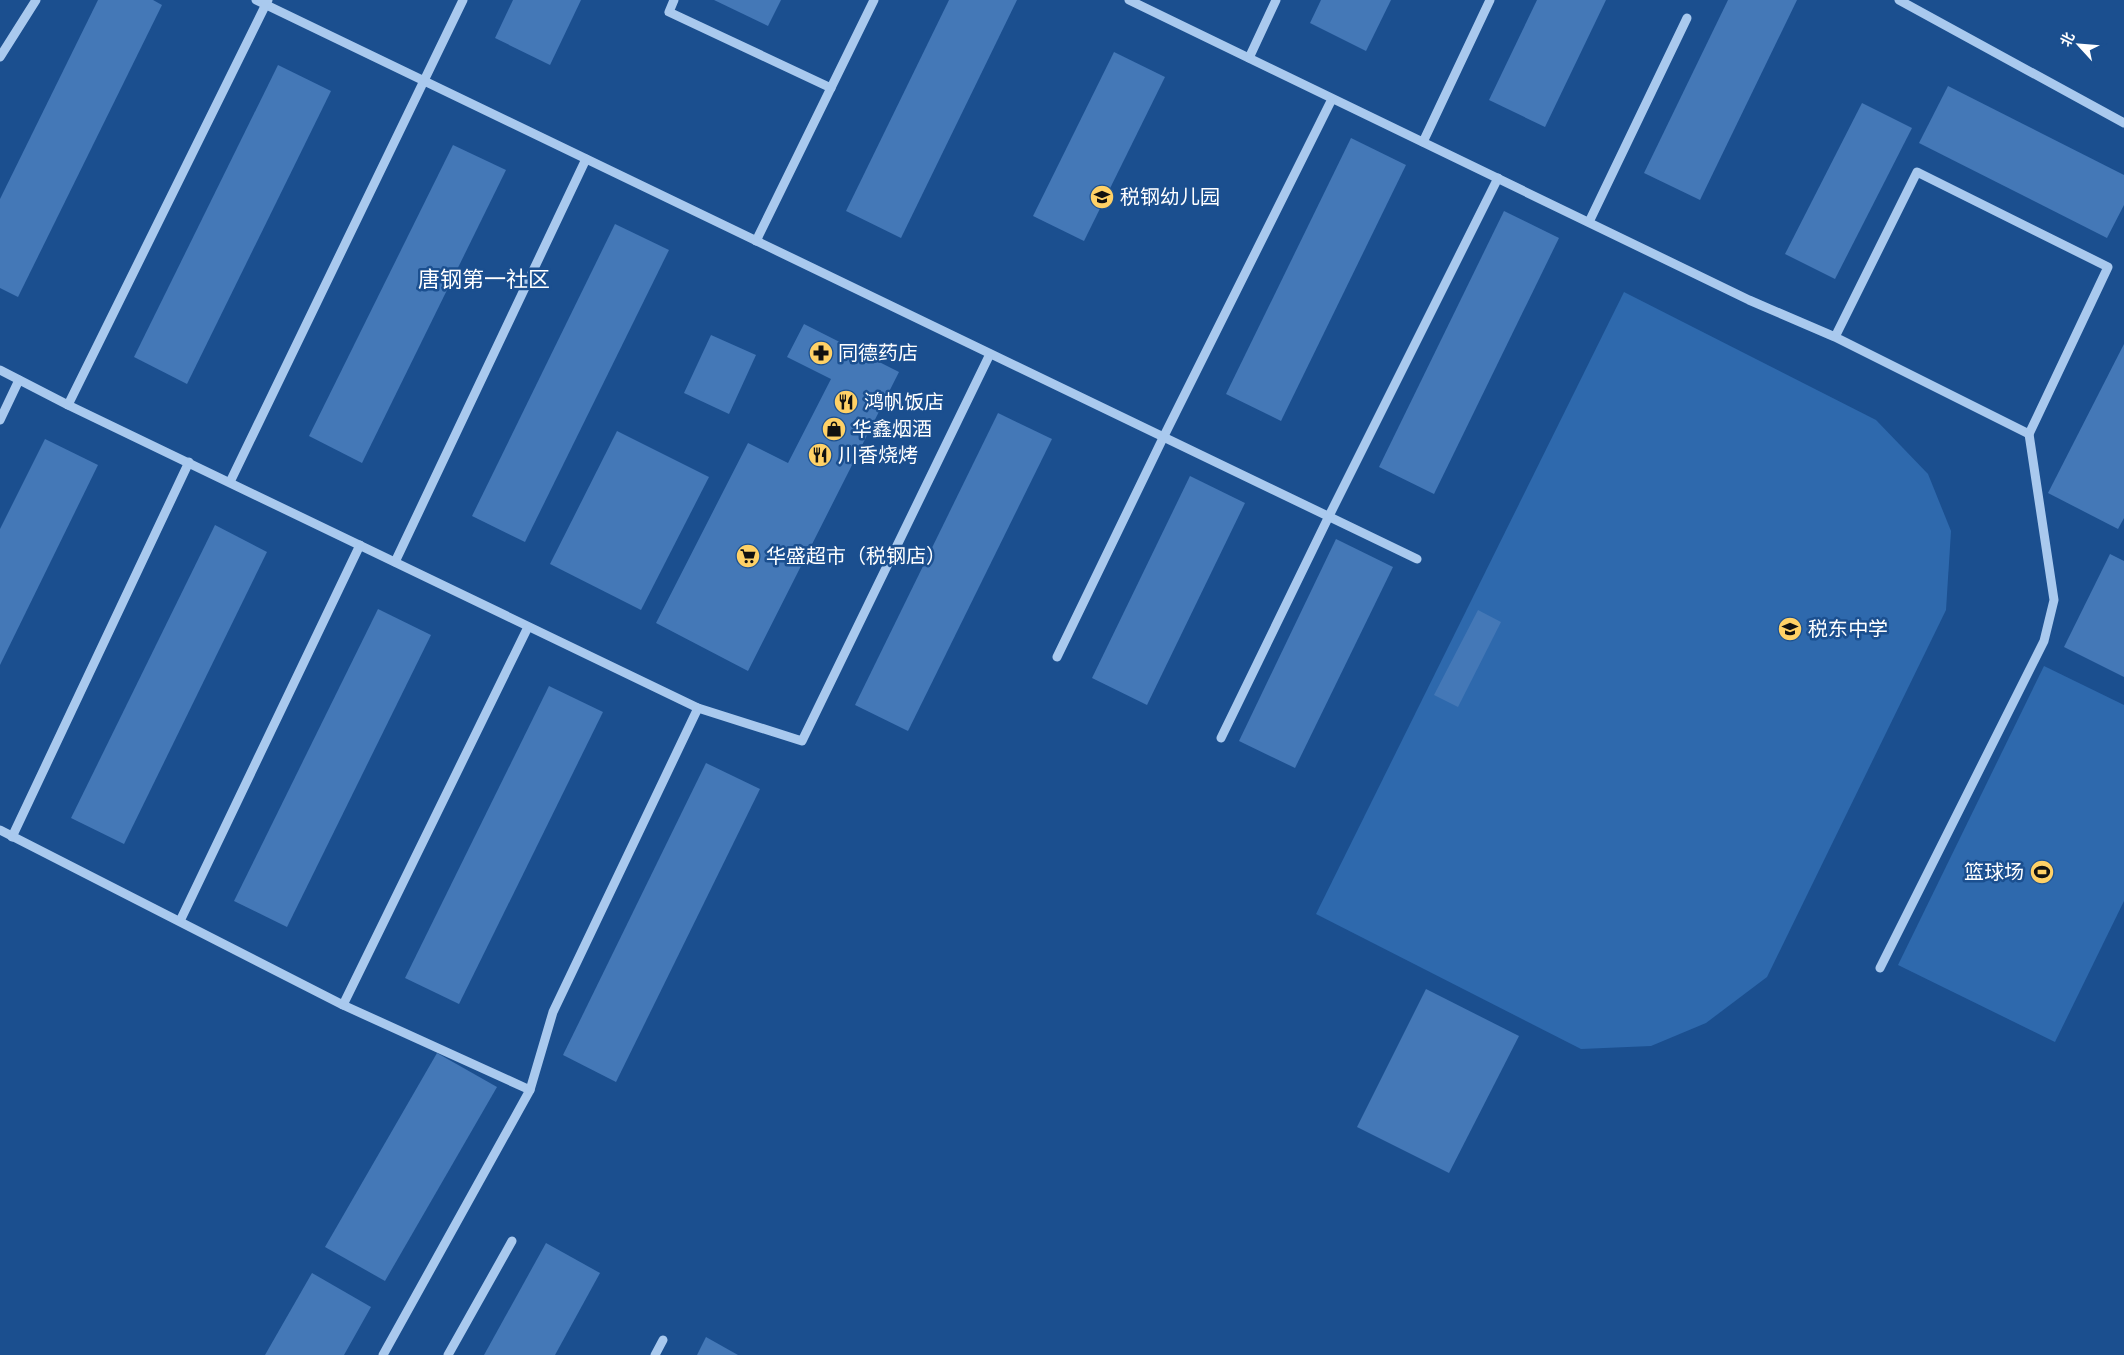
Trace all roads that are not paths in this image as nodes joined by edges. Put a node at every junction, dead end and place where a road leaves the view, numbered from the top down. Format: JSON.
{"nodes":[{"id":1,"x":36,"y":0,"type":"edge"},
{"id":2,"x":256,"y":0,"type":"edge"},
{"id":3,"x":463,"y":0,"type":"edge"},
{"id":4,"x":674,"y":0,"type":"edge"},
{"id":5,"x":874,"y":0,"type":"edge"},
{"id":6,"x":1129,"y":0,"type":"edge"},
{"id":7,"x":1276,"y":0,"type":"edge"},
{"id":8,"x":1490,"y":0,"type":"edge"},
{"id":9,"x":1899,"y":0,"type":"edge"},
{"id":10,"x":267,"y":2,"type":"edge"},
{"id":11,"x":1687,"y":18,"type":"dead end"},
{"id":12,"x":0,"y":57,"type":"edge"},
{"id":13,"x":1249,"y":58,"type":"junction"},
{"id":14,"x":424,"y":81,"type":"junction"},
{"id":15,"x":831,"y":88,"type":"junction"},
{"id":16,"x":1332,"y":99,"type":"junction"},
{"id":17,"x":2124,"y":123,"type":"edge"},
{"id":18,"x":1423,"y":142,"type":"junction"},
{"id":19,"x":586,"y":159,"type":"junction"},
{"id":20,"x":1498,"y":178,"type":"junction"},
{"id":21,"x":1589,"y":222,"type":"junction"},
{"id":22,"x":756,"y":241,"type":"junction"},
{"id":23,"x":1835,"y":337,"type":"junction"},
{"id":24,"x":990,"y":354,"type":"junction"},
{"id":25,"x":0,"y":370,"type":"edge"},
{"id":26,"x":19,"y":380,"type":"junction"},
{"id":27,"x":68,"y":405,"type":"junction"},
{"id":28,"x":0,"y":420,"type":"edge"},
{"id":29,"x":2029,"y":434,"type":"junction"},
{"id":30,"x":1163,"y":438,"type":"junction"},
{"id":31,"x":189,"y":462,"type":"junction"},
{"id":32,"x":230,"y":482,"type":"junction"},
{"id":33,"x":1329,"y":516,"type":"junction"},
{"id":34,"x":360,"y":545,"type":"junction"},
{"id":35,"x":1417,"y":559,"type":"dead end"},
{"id":36,"x":395,"y":562,"type":"junction"},
{"id":37,"x":528,"y":627,"type":"junction"},
{"id":38,"x":1057,"y":657,"type":"dead end"},
{"id":39,"x":698,"y":708,"type":"junction"},
{"id":40,"x":1221,"y":738,"type":"dead end"},
{"id":41,"x":0,"y":830,"type":"edge"},
{"id":42,"x":12,"y":837,"type":"junction"},
{"id":43,"x":180,"y":921,"type":"junction"},
{"id":44,"x":1880,"y":968,"type":"dead end"},
{"id":45,"x":343,"y":1005,"type":"junction"},
{"id":46,"x":530,"y":1090,"type":"junction"},
{"id":47,"x":512,"y":1241,"type":"dead end"},
{"id":48,"x":663,"y":1340,"type":"dead end"},
{"id":49,"x":383,"y":1355,"type":"edge"},
{"id":50,"x":448,"y":1355,"type":"edge"},
{"id":51,"x":655,"y":1355,"type":"edge"}],
"edges":[{"from":1,"to":12,"type":"street"},
{"from":2,"to":10,"type":"street"},
{"from":3,"to":14,"type":"street"},
{"from":4,"to":15,"type":"street"},
{"from":5,"to":15,"type":"street"},
{"from":6,"to":13,"type":"street"},
{"from":7,"to":13,"type":"street"},
{"from":8,"to":18,"type":"street"},
{"from":9,"to":17,"type":"street"},
{"from":10,"to":14,"type":"street"},
{"from":10,"to":27,"type":"street"},
{"from":11,"to":21,"type":"street"},
{"from":13,"to":16,"type":"street"},
{"from":14,"to":19,"type":"street"},
{"from":14,"to":32,"type":"street"},
{"from":15,"to":22,"type":"street"},
{"from":16,"to":18,"type":"street"},
{"from":16,"to":30,"type":"street"},
{"from":18,"to":20,"type":"street"},
{"from":19,"to":22,"type":"street"},
{"from":19,"to":36,"type":"street"},
{"from":20,"to":21,"type":"street"},
{"from":20,"to":33,"type":"street"},
{"from":21,"to":23,"type":"street"},
{"from":22,"to":24,"type":"street"},
{"from":23,"to":29,"type":"street"},
{"from":23,"to":29,"type":"street"},
{"from":24,"to":30,"type":"street"},
{"from":24,"to":39,"type":"street"},
{"from":25,"to":26,"type":"street"},
{"from":26,"to":27,"type":"street"},
{"from":26,"to":28,"type":"street"},
{"from":27,"to":31,"type":"street"},
{"from":29,"to":44,"type":"street"},
{"from":30,"to":33,"type":"street"},
{"from":30,"to":38,"type":"street"},
{"from":31,"to":32,"type":"street"},
{"from":31,"to":42,"type":"street"},
{"from":32,"to":34,"type":"street"},
{"from":33,"to":35,"type":"street"},
{"from":33,"to":40,"type":"street"},
{"from":34,"to":36,"type":"street"},
{"from":34,"to":43,"type":"street"},
{"from":36,"to":37,"type":"street"},
{"from":37,"to":39,"type":"street"},
{"from":37,"to":45,"type":"street"},
{"from":39,"to":46,"type":"street"},
{"from":41,"to":42,"type":"street"},
{"from":42,"to":43,"type":"street"},
{"from":43,"to":45,"type":"street"},
{"from":45,"to":46,"type":"street"},
{"from":46,"to":49,"type":"street"},
{"from":47,"to":50,"type":"street"},
{"from":48,"to":51,"type":"street"}]}
